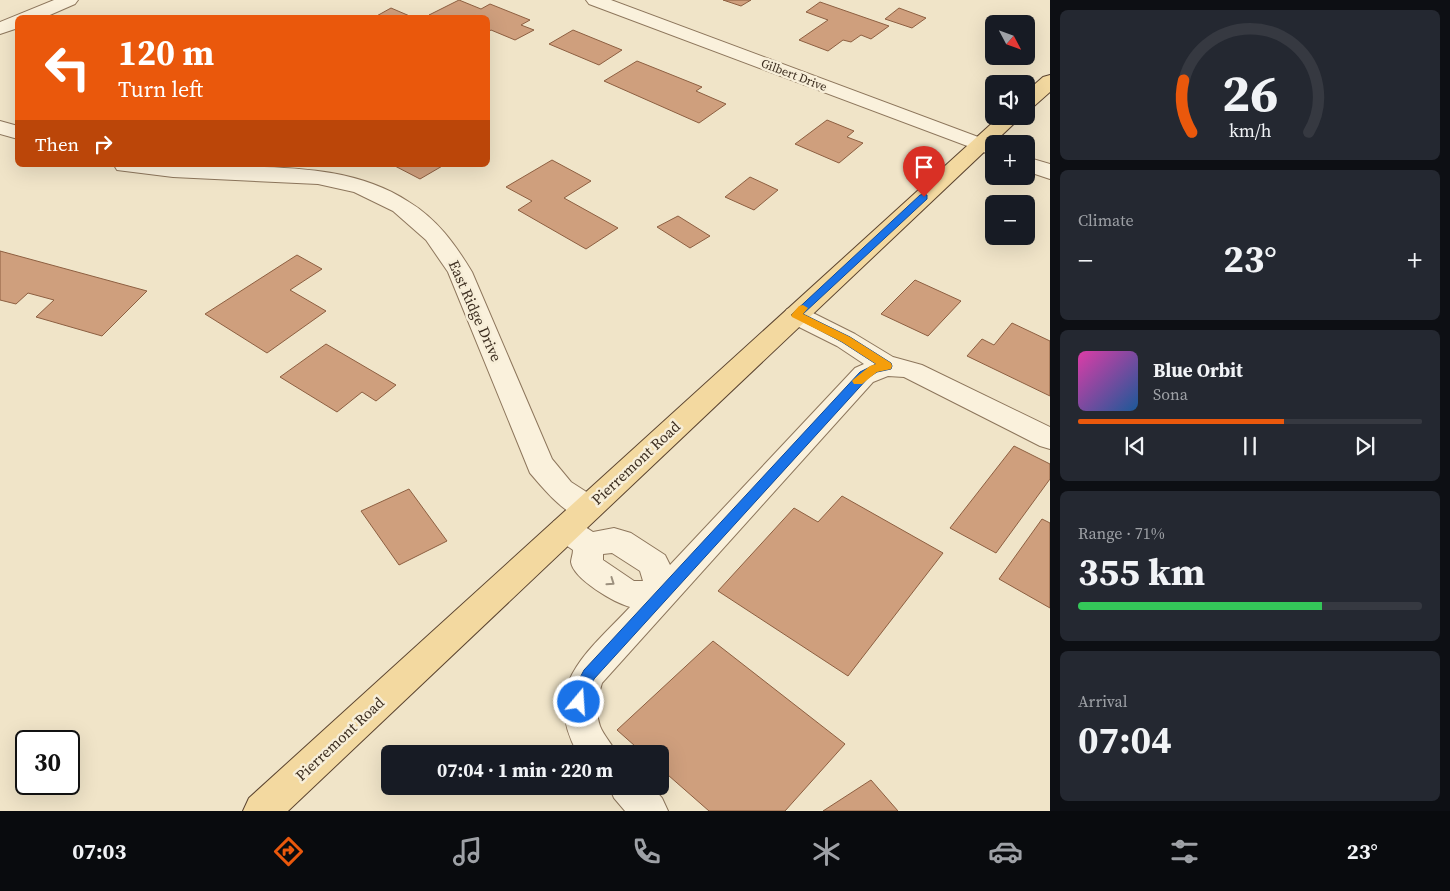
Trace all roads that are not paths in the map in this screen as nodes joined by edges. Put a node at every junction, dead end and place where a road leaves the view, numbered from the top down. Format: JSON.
{"nodes":[{"id":1,"x":69,"y":0,"type":"edge"},
{"id":2,"x":595,"y":0,"type":"edge"},
{"id":3,"x":33,"y":15,"type":"edge"},
{"id":4,"x":15,"y":22,"type":"edge"},
{"id":5,"x":0,"y":28,"type":"edge"},
{"id":6,"x":1050,"y":81,"type":"edge"},
{"id":7,"x":1035,"y":95,"type":"edge"},
{"id":8,"x":1005,"y":125,"type":"edge"},
{"id":9,"x":0,"y":127,"type":"edge"},
{"id":10,"x":15,"y":132,"type":"edge"},
{"id":11,"x":997,"y":135,"type":"edge"},
{"id":12,"x":985,"y":147,"type":"edge"},
{"id":13,"x":985,"y":150,"type":"edge"},
{"id":14,"x":1035,"y":166,"type":"edge"},
{"id":15,"x":143,"y":167,"type":"edge"},
{"id":16,"x":1050,"y":172,"type":"edge"},
{"id":17,"x":796,"y":315,"type":"junction"},
{"id":18,"x":887,"y":366,"type":"junction"},
{"id":19,"x":1050,"y":439,"type":"edge"},
{"id":20,"x":588,"y":508,"type":"junction"},
{"id":21,"x":577,"y":537,"type":"junction"},
{"id":22,"x":664,"y":594,"type":"junction"},
{"id":23,"x":593,"y":745,"type":"edge"},
{"id":24,"x":635,"y":795,"type":"edge"},
{"id":25,"x":262,"y":811,"type":"edge"},
{"id":26,"x":649,"y":811,"type":"edge"}],
"edges":[{"from":1,"to":3,"type":"street"},
{"from":2,"to":12,"type":"street","name":"Gilbert Drive"},
{"from":4,"to":5,"type":"street"},
{"from":6,"to":7,"type":"main road"},
{"from":8,"to":11,"type":"main road","name":"Pierremont Road"},
{"from":9,"to":10,"type":"street"},
{"from":13,"to":17,"type":"main road","name":"Pierremont Road"},
{"from":14,"to":16,"type":"street"},
{"from":15,"to":20,"type":"street","name":"East Ridge Drive"},
{"from":17,"to":18,"type":"street"},
{"from":17,"to":20,"type":"main road","name":"Pierremont Road"},
{"from":18,"to":19,"type":"street"},
{"from":18,"to":22,"type":"street"},
{"from":20,"to":21,"type":"main road","name":"Pierremont Road"},
{"from":21,"to":22,"type":"street"},
{"from":21,"to":25,"type":"main road","name":"Pierremont Road"},
{"from":22,"to":23,"type":"street"},
{"from":24,"to":26,"type":"street"}]}
